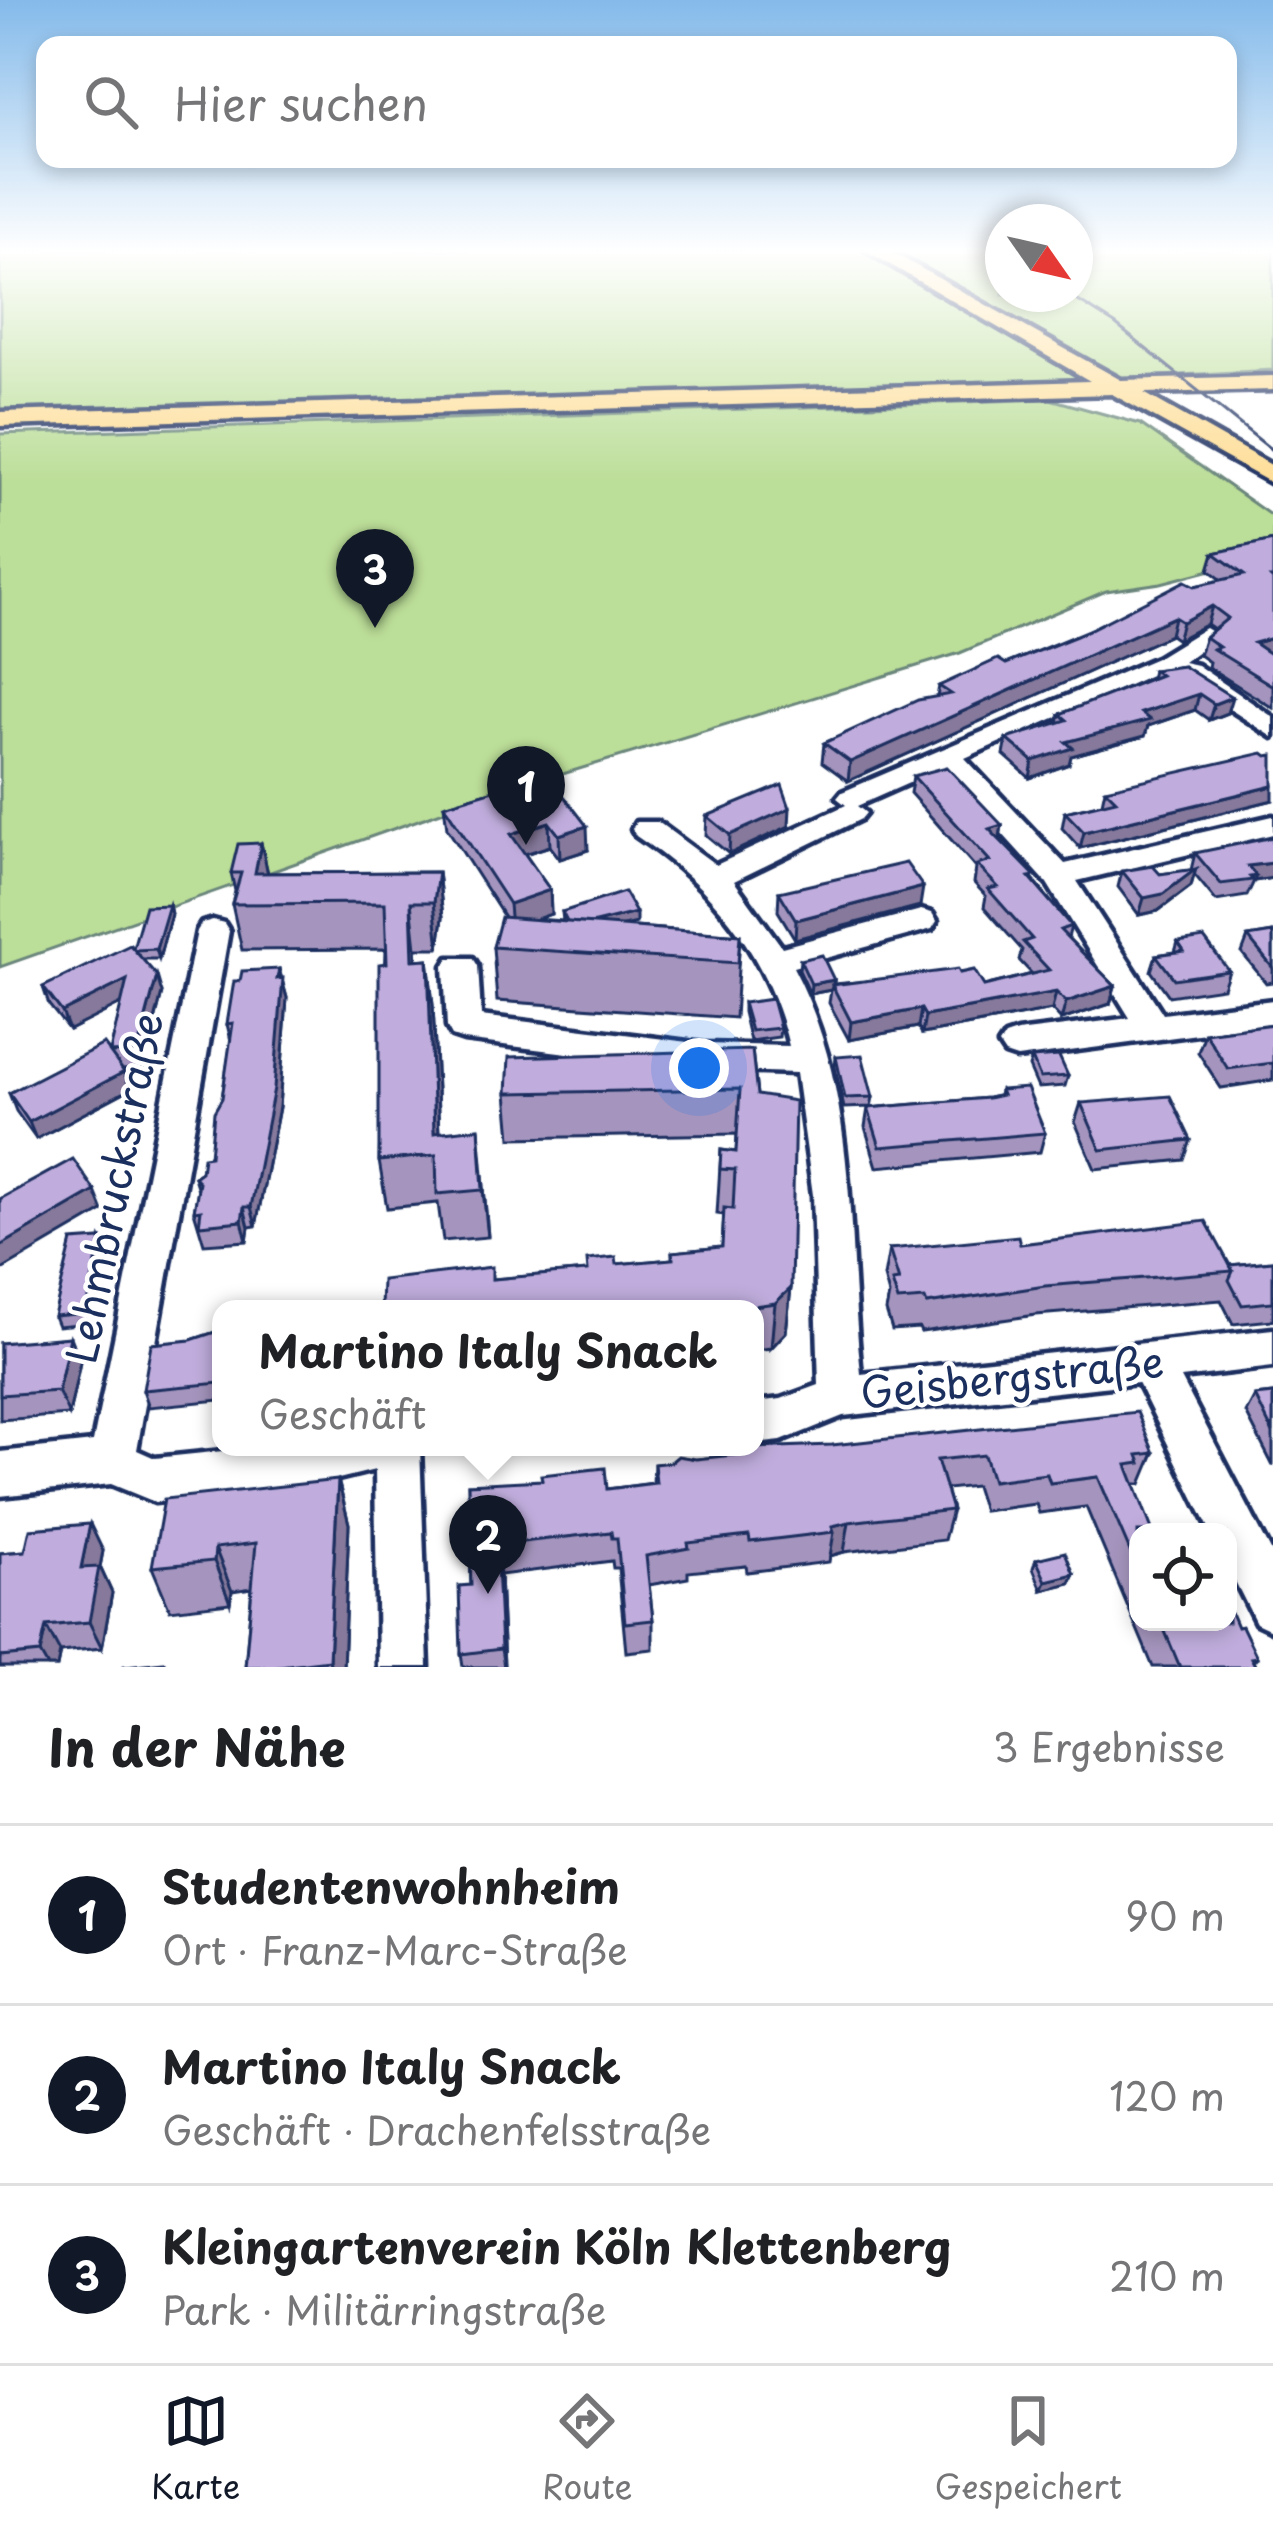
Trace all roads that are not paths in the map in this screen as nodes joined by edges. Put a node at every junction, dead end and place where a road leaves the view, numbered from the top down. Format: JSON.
{"nodes":[{"id":1,"x":1012,"y":328,"type":"edge"},
{"id":2,"x":1072,"y":364,"type":"junction"},
{"id":3,"x":1273,"y":383,"type":"edge"},
{"id":4,"x":1184,"y":385,"type":"junction"},
{"id":5,"x":1110,"y":386,"type":"junction"},
{"id":6,"x":1049,"y":388,"type":"junction"},
{"id":7,"x":1172,"y":417,"type":"junction"},
{"id":8,"x":0,"y":419,"type":"edge"},
{"id":9,"x":1201,"y":432,"type":"junction"},
{"id":10,"x":1273,"y":476,"type":"edge"},
{"id":11,"x":1205,"y":636,"type":"edge"},
{"id":12,"x":1164,"y":664,"type":"junction"},
{"id":13,"x":1273,"y":729,"type":"edge"},
{"id":14,"x":947,"y":756,"type":"junction"},
{"id":15,"x":1273,"y":825,"type":"edge"},
{"id":16,"x":646,"y":829,"type":"dead end"},
{"id":17,"x":1058,"y":876,"type":"junction"},
{"id":18,"x":716,"y":877,"type":"junction"},
{"id":19,"x":921,"y":920,"type":"dead end"},
{"id":20,"x":213,"y":931,"type":"dead end"},
{"id":21,"x":775,"y":960,"type":"junction"},
{"id":22,"x":461,"y":966,"type":"dead end"},
{"id":23,"x":1273,"y":1012,"type":"edge"},
{"id":24,"x":1156,"y":1030,"type":"junction"},
{"id":25,"x":1017,"y":1045,"type":"dead end"},
{"id":26,"x":811,"y":1060,"type":"junction"},
{"id":27,"x":1273,"y":1348,"type":"edge"},
{"id":28,"x":1150,"y":1362,"type":"junction"},
{"id":29,"x":842,"y":1396,"type":"junction"},
{"id":30,"x":764,"y":1422,"type":"edge"},
{"id":31,"x":343,"y":1456,"type":"edge"},
{"id":32,"x":397,"y":1456,"type":"edge"},
{"id":33,"x":112,"y":1462,"type":"junction"},
{"id":34,"x":0,"y":1474,"type":"edge"},
{"id":35,"x":1273,"y":1606,"type":"edge"},
{"id":36,"x":404,"y":1667,"type":"edge"}],
"edges":[{"from":1,"to":2,"type":"main road"},
{"from":2,"to":5,"type":"main road"},
{"from":2,"to":6,"type":"main road"},
{"from":3,"to":4,"type":"main road"},
{"from":4,"to":5,"type":"main road"},
{"from":4,"to":9,"type":"main road"},
{"from":5,"to":6,"type":"main road"},
{"from":5,"to":7,"type":"main road"},
{"from":6,"to":7,"type":"main road"},
{"from":6,"to":8,"type":"main road"},
{"from":7,"to":9,"type":"main road"},
{"from":9,"to":10,"type":"main road"},
{"from":11,"to":12,"type":"street"},
{"from":12,"to":13,"type":"street"},
{"from":12,"to":14,"type":"street"},
{"from":14,"to":17,"type":"street"},
{"from":14,"to":18,"type":"street"},
{"from":15,"to":17,"type":"street"},
{"from":16,"to":18,"type":"street"},
{"from":17,"to":24,"type":"street"},
{"from":18,"to":21,"type":"street"},
{"from":19,"to":21,"type":"street"},
{"from":20,"to":33,"type":"street","name":"Lehmbruckstraße"},
{"from":21,"to":26,"type":"street"},
{"from":22,"to":26,"type":"street"},
{"from":23,"to":24,"type":"street"},
{"from":24,"to":25,"type":"street"},
{"from":26,"to":29,"type":"street"},
{"from":27,"to":28,"type":"street","name":"Geisbergstraße"},
{"from":28,"to":29,"type":"street","name":"Geisbergstraße"},
{"from":28,"to":35,"type":"street"},
{"from":29,"to":30,"type":"street","name":"Geisbergstraße"},
{"from":31,"to":33,"type":"street"},
{"from":32,"to":36,"type":"street"},
{"from":33,"to":34,"type":"street"}]}
